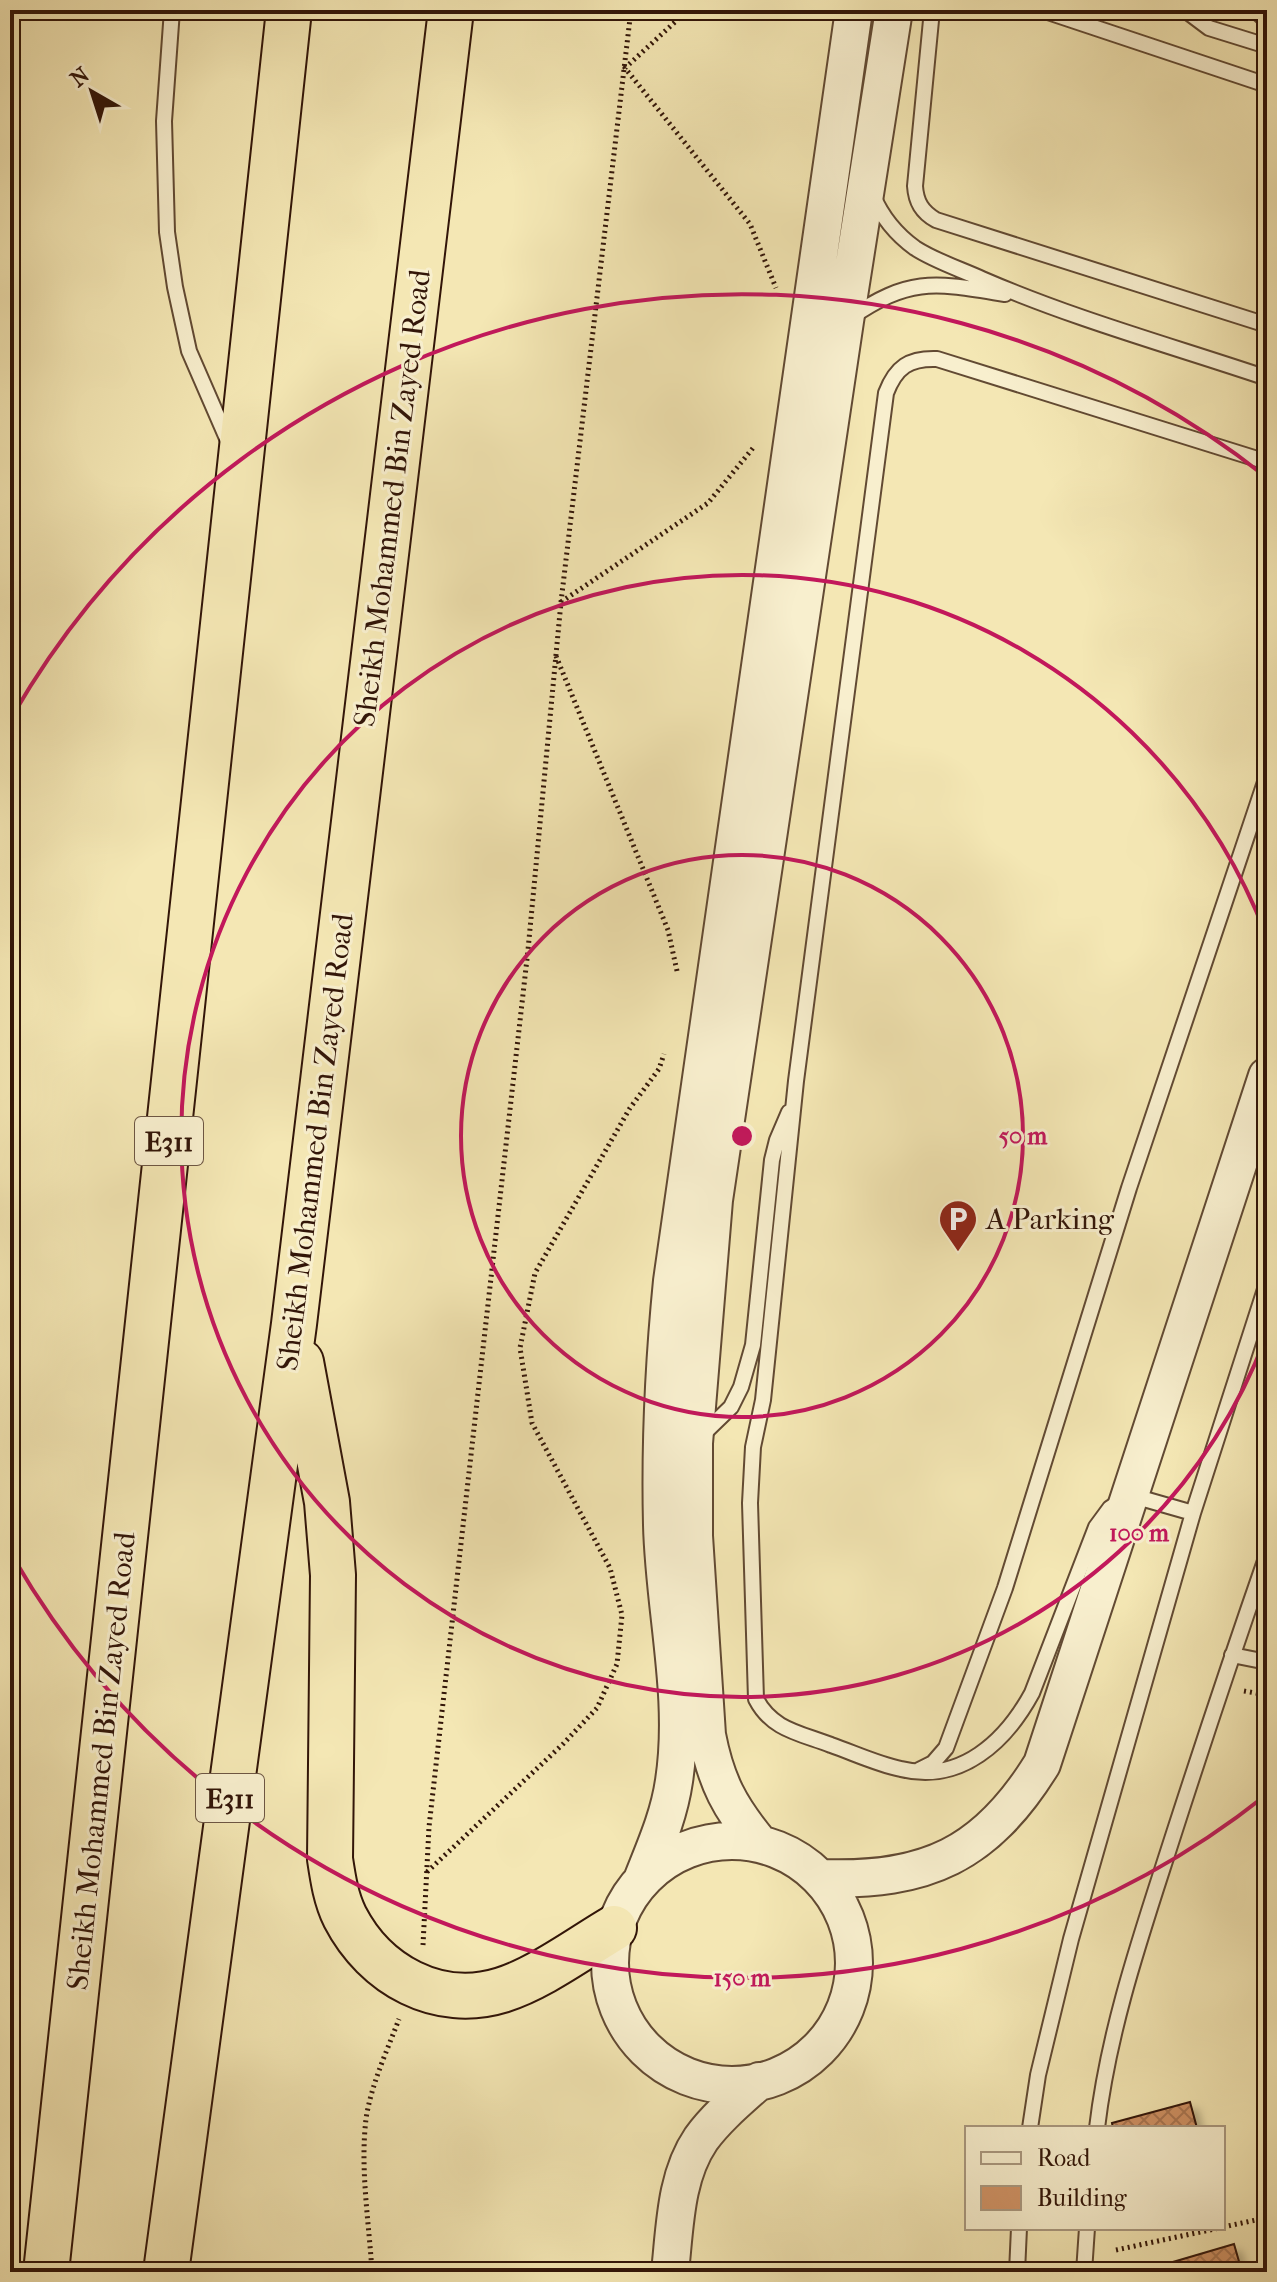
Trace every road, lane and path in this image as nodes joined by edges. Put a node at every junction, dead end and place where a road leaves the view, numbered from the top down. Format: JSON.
{"nodes":[{"id":1,"x":172,"y":10,"type":"edge"},
{"id":2,"x":289,"y":10,"type":"edge"},
{"id":3,"x":451,"y":10,"type":"edge"},
{"id":4,"x":631,"y":10,"type":"edge"},
{"id":5,"x":688,"y":10,"type":"edge"},
{"id":6,"x":854,"y":10,"type":"edge"},
{"id":7,"x":894,"y":10,"type":"edge"},
{"id":8,"x":932,"y":10,"type":"edge"},
{"id":9,"x":1042,"y":10,"type":"edge"},
{"id":10,"x":1185,"y":10,"type":"edge"},
{"id":11,"x":1255,"y":10,"type":"edge"},
{"id":12,"x":1267,"y":21,"type":"edge"},
{"id":13,"x":1267,"y":46,"type":"edge"},
{"id":14,"x":625,"y":68,"type":"junction"},
{"id":15,"x":1267,"y":85,"type":"edge"},
{"id":16,"x":867,"y":180,"type":"junction"},
{"id":17,"x":779,"y":295,"type":"dead end"},
{"id":18,"x":1025,"y":297,"type":"junction"},
{"id":19,"x":845,"y":321,"type":"junction"},
{"id":20,"x":1267,"y":325,"type":"edge"},
{"id":21,"x":1267,"y":378,"type":"edge"},
{"id":22,"x":757,"y":444,"type":"dead end"},
{"id":23,"x":1267,"y":462,"type":"edge"},
{"id":24,"x":240,"y":467,"type":"junction"},
{"id":25,"x":561,"y":602,"type":"junction"},
{"id":26,"x":555,"y":655,"type":"junction"},
{"id":27,"x":1267,"y":776,"type":"edge"},
{"id":28,"x":679,"y":977,"type":"dead end"},
{"id":29,"x":670,"y":1040,"type":"dead end"},
{"id":30,"x":1267,"y":1076,"type":"edge"},
{"id":31,"x":794,"y":1103,"type":"junction"},
{"id":32,"x":1267,"y":1283,"type":"edge"},
{"id":33,"x":294,"y":1324,"type":"junction"},
{"id":34,"x":694,"y":1443,"type":"junction"},
{"id":35,"x":1130,"y":1495,"type":"junction"},
{"id":36,"x":1193,"y":1513,"type":"junction"},
{"id":37,"x":1267,"y":1555,"type":"edge"},
{"id":38,"x":1232,"y":1655,"type":"junction"},
{"id":39,"x":1267,"y":1662,"type":"edge"},
{"id":40,"x":915,"y":1771,"type":"junction"},
{"id":41,"x":760,"y":1844,"type":"junction"},
{"id":42,"x":427,"y":1872,"type":"junction"},
{"id":43,"x":821,"y":1878,"type":"junction"},
{"id":44,"x":642,"y":1880,"type":"junction"},
{"id":45,"x":614,"y":1928,"type":"junction"},
{"id":46,"x":412,"y":1985,"type":"junction"},
{"id":47,"x":759,"y":2081,"type":"junction"},
{"id":48,"x":1030,"y":2126,"type":"edge"},
{"id":49,"x":1097,"y":2126,"type":"edge"},
{"id":50,"x":1256,"y":2220,"type":"dead end"},
{"id":51,"x":1225,"y":2227,"type":"edge"},
{"id":52,"x":1019,"y":2230,"type":"edge"},
{"id":53,"x":1087,"y":2230,"type":"edge"},
{"id":54,"x":1211,"y":2230,"type":"edge"},
{"id":55,"x":1116,"y":2250,"type":"dead end"},
{"id":56,"x":46,"y":2272,"type":"edge"},
{"id":57,"x":166,"y":2272,"type":"edge"},
{"id":58,"x":372,"y":2272,"type":"edge"},
{"id":59,"x":670,"y":2272,"type":"edge"},
{"id":60,"x":1017,"y":2272,"type":"edge"},
{"id":61,"x":1084,"y":2272,"type":"edge"}],
"edges":[{"from":1,"to":24,"type":"lane"},
{"from":2,"to":24,"type":"highway","name":"Sheikh Mohammed Bin Zayed Road","number":"E311"},
{"from":3,"to":33,"type":"highway","name":"Sheikh Mohammed Bin Zayed Road","number":"E311"},
{"from":4,"to":14,"type":"path"},
{"from":5,"to":14,"type":"path"},
{"from":6,"to":44,"type":"street"},
{"from":7,"to":16,"type":"street"},
{"from":8,"to":20,"type":"lane"},
{"from":9,"to":15,"type":"lane"},
{"from":10,"to":13,"type":"lane"},
{"from":11,"to":12,"type":"lane"},
{"from":14,"to":17,"type":"path"},
{"from":14,"to":25,"type":"path"},
{"from":16,"to":18,"type":"lane"},
{"from":16,"to":19,"type":"street"},
{"from":18,"to":19,"type":"lane"},
{"from":18,"to":21,"type":"lane"},
{"from":19,"to":34,"type":"street"},
{"from":22,"to":25,"type":"path"},
{"from":23,"to":31,"type":"lane"},
{"from":24,"to":56,"type":"highway","name":"Sheikh Mohammed Bin Zayed Road","number":"E311"},
{"from":25,"to":26,"type":"path"},
{"from":26,"to":28,"type":"path"},
{"from":26,"to":42,"type":"path"},
{"from":27,"to":40,"type":"lane"},
{"from":29,"to":42,"type":"path"},
{"from":30,"to":35,"type":"street"},
{"from":31,"to":34,"type":"lane"},
{"from":31,"to":40,"type":"lane"},
{"from":32,"to":36,"type":"lane"},
{"from":33,"to":46,"type":"highway"},
{"from":33,"to":57,"type":"highway","name":"Sheikh Mohammed Bin Zayed Road","number":"E311"},
{"from":34,"to":41,"type":"street"},
{"from":35,"to":36,"type":"lane"},
{"from":35,"to":40,"type":"lane"},
{"from":35,"to":43,"type":"street"},
{"from":36,"to":48,"type":"lane"},
{"from":37,"to":38,"type":"lane"},
{"from":38,"to":39,"type":"lane"},
{"from":38,"to":49,"type":"lane"},
{"from":41,"to":43,"type":"street"},
{"from":41,"to":44,"type":"street"},
{"from":42,"to":46,"type":"path"},
{"from":43,"to":47,"type":"street"},
{"from":44,"to":45,"type":"street"},
{"from":45,"to":46,"type":"highway"},
{"from":45,"to":47,"type":"street"},
{"from":46,"to":58,"type":"path"},
{"from":47,"to":59,"type":"street"},
{"from":50,"to":51,"type":"path"},
{"from":52,"to":60,"type":"lane"},
{"from":53,"to":61,"type":"lane"},
{"from":54,"to":55,"type":"path"}]}
